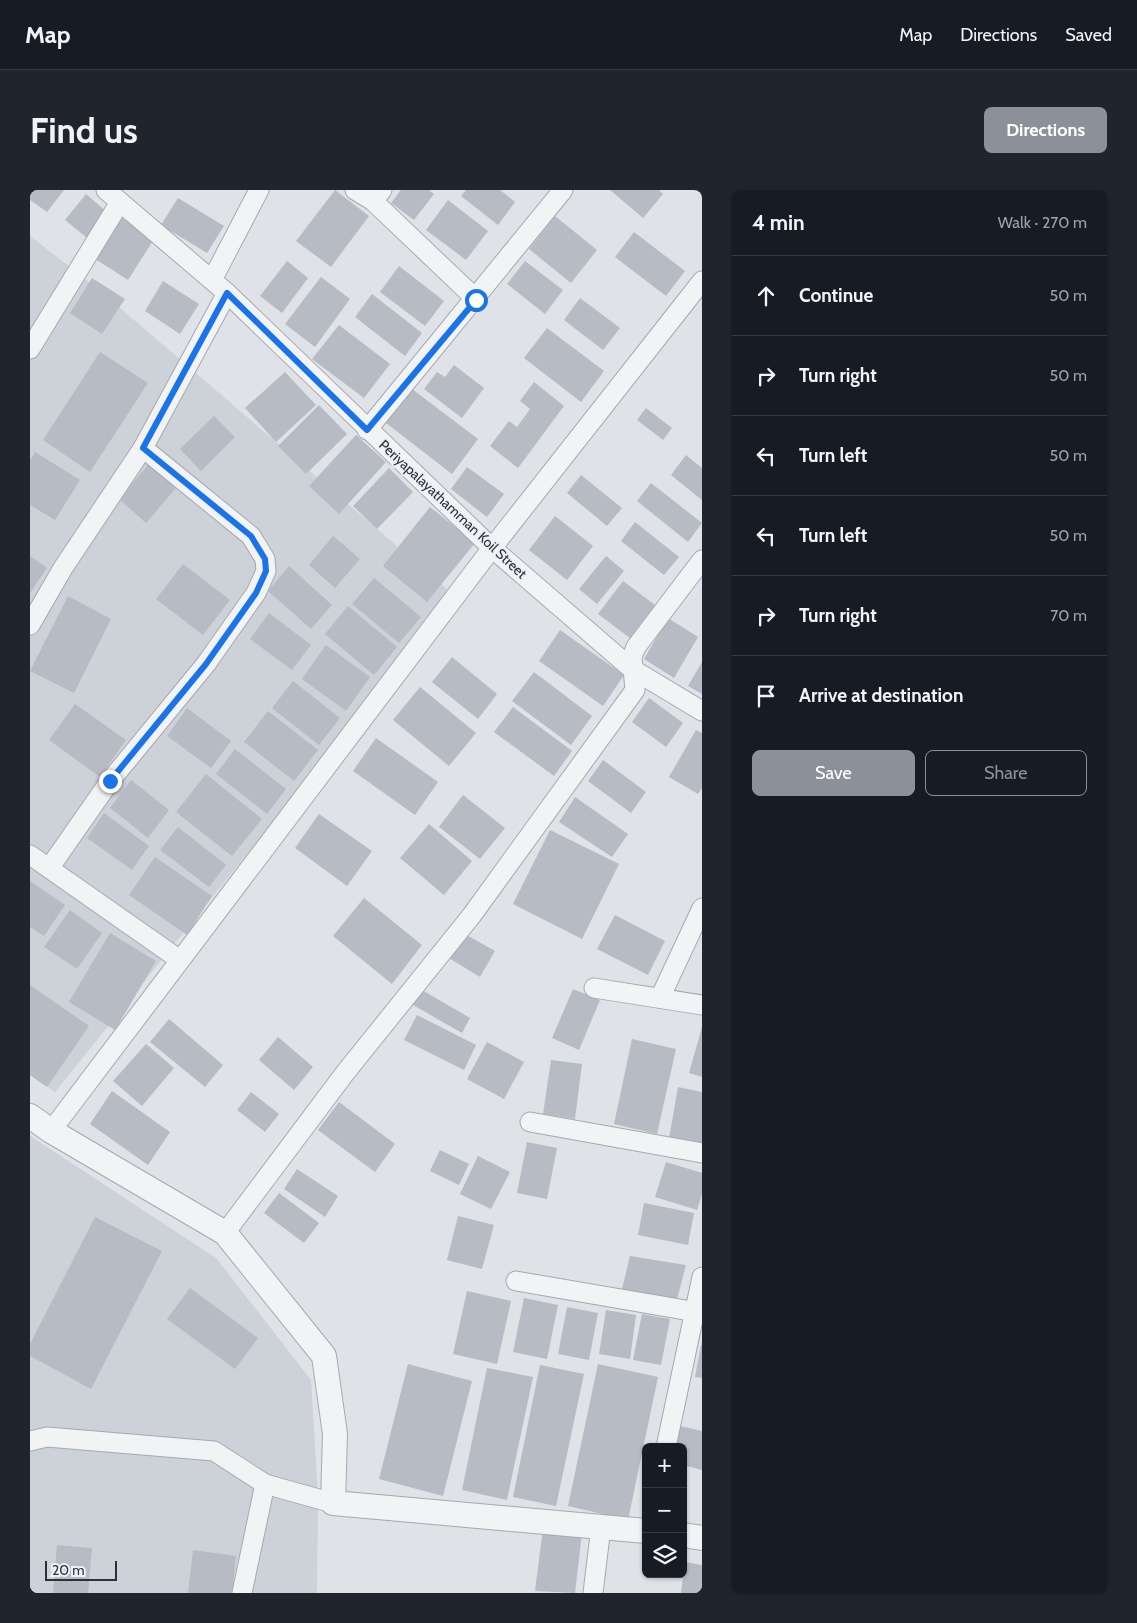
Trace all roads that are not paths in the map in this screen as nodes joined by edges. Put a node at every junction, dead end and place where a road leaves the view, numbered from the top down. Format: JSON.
{"nodes":[{"id":1,"x":260,"y":190,"type":"edge"},
{"id":2,"x":355,"y":190,"type":"edge"},
{"id":3,"x":563,"y":190,"type":"edge"},
{"id":4,"x":378,"y":195,"type":"edge"},
{"id":5,"x":113,"y":196,"type":"edge"},
{"id":6,"x":212,"y":280,"type":"junction"},
{"id":7,"x":702,"y":281,"type":"edge"},
{"id":8,"x":227,"y":293,"type":"junction"},
{"id":9,"x":476,"y":300,"type":"junction"},
{"id":10,"x":30,"y":349,"type":"edge"},
{"id":11,"x":367,"y":430,"type":"junction"},
{"id":12,"x":143,"y":448,"type":"junction"},
{"id":13,"x":492,"y":548,"type":"junction"},
{"id":14,"x":702,"y":560,"type":"edge"},
{"id":15,"x":30,"y":625,"type":"edge"},
{"id":16,"x":632,"y":669,"type":"junction"},
{"id":17,"x":702,"y":711,"type":"edge"},
{"id":18,"x":30,"y":854,"type":"edge"},
{"id":19,"x":50,"y":868,"type":"junction"},
{"id":20,"x":702,"y":908,"type":"edge"},
{"id":21,"x":180,"y":960,"type":"junction"},
{"id":22,"x":594,"y":988,"type":"dead end"},
{"id":23,"x":660,"y":998,"type":"junction"},
{"id":24,"x":702,"y":1005,"type":"edge"},
{"id":25,"x":30,"y":1116,"type":"edge"},
{"id":26,"x":530,"y":1122,"type":"dead end"},
{"id":27,"x":51,"y":1131,"type":"junction"},
{"id":28,"x":702,"y":1153,"type":"edge"},
{"id":29,"x":225,"y":1233,"type":"junction"},
{"id":30,"x":702,"y":1277,"type":"edge"},
{"id":31,"x":516,"y":1281,"type":"dead end"},
{"id":32,"x":698,"y":1312,"type":"edge"},
{"id":33,"x":30,"y":1441,"type":"edge"},
{"id":34,"x":667,"y":1443,"type":"edge"},
{"id":35,"x":265,"y":1484,"type":"junction"},
{"id":36,"x":333,"y":1503,"type":"junction"},
{"id":37,"x":601,"y":1527,"type":"junction"},
{"id":38,"x":642,"y":1531,"type":"edge"},
{"id":39,"x":687,"y":1536,"type":"edge"},
{"id":40,"x":702,"y":1538,"type":"edge"},
{"id":41,"x":242,"y":1593,"type":"edge"},
{"id":42,"x":593,"y":1593,"type":"edge"}],
"edges":[{"from":1,"to":6,"type":"street"},
{"from":2,"to":4,"type":"street"},
{"from":3,"to":9,"type":"street"},
{"from":4,"to":9,"type":"street"},
{"from":5,"to":6,"type":"street","name":"Periyapalayathamman Koil Street"},
{"from":5,"to":10,"type":"street"},
{"from":6,"to":8,"type":"street","name":"Periyapalayathamman Koil Street"},
{"from":7,"to":13,"type":"street"},
{"from":8,"to":11,"type":"street","name":"Periyapalayathamman Koil Street"},
{"from":8,"to":12,"type":"street"},
{"from":9,"to":11,"type":"street"},
{"from":11,"to":13,"type":"street","name":"Periyapalayathamman Koil Street"},
{"from":12,"to":15,"type":"street"},
{"from":12,"to":19,"type":"street"},
{"from":13,"to":16,"type":"street","name":"Periyapalayathamman Koil Street"},
{"from":13,"to":21,"type":"street"},
{"from":14,"to":16,"type":"street"},
{"from":16,"to":17,"type":"street","name":"Periyapalayathamman Koil Street"},
{"from":16,"to":29,"type":"street"},
{"from":18,"to":19,"type":"street"},
{"from":19,"to":21,"type":"street"},
{"from":20,"to":23,"type":"street"},
{"from":21,"to":27,"type":"street"},
{"from":22,"to":23,"type":"street"},
{"from":23,"to":24,"type":"street"},
{"from":25,"to":27,"type":"street"},
{"from":26,"to":28,"type":"street"},
{"from":27,"to":29,"type":"street"},
{"from":29,"to":36,"type":"street"},
{"from":30,"to":32,"type":"street"},
{"from":31,"to":32,"type":"street"},
{"from":32,"to":34,"type":"street"},
{"from":33,"to":35,"type":"street"},
{"from":35,"to":36,"type":"street"},
{"from":35,"to":41,"type":"street"},
{"from":36,"to":37,"type":"street"},
{"from":37,"to":38,"type":"street"},
{"from":37,"to":42,"type":"street"},
{"from":39,"to":40,"type":"street"}]}
